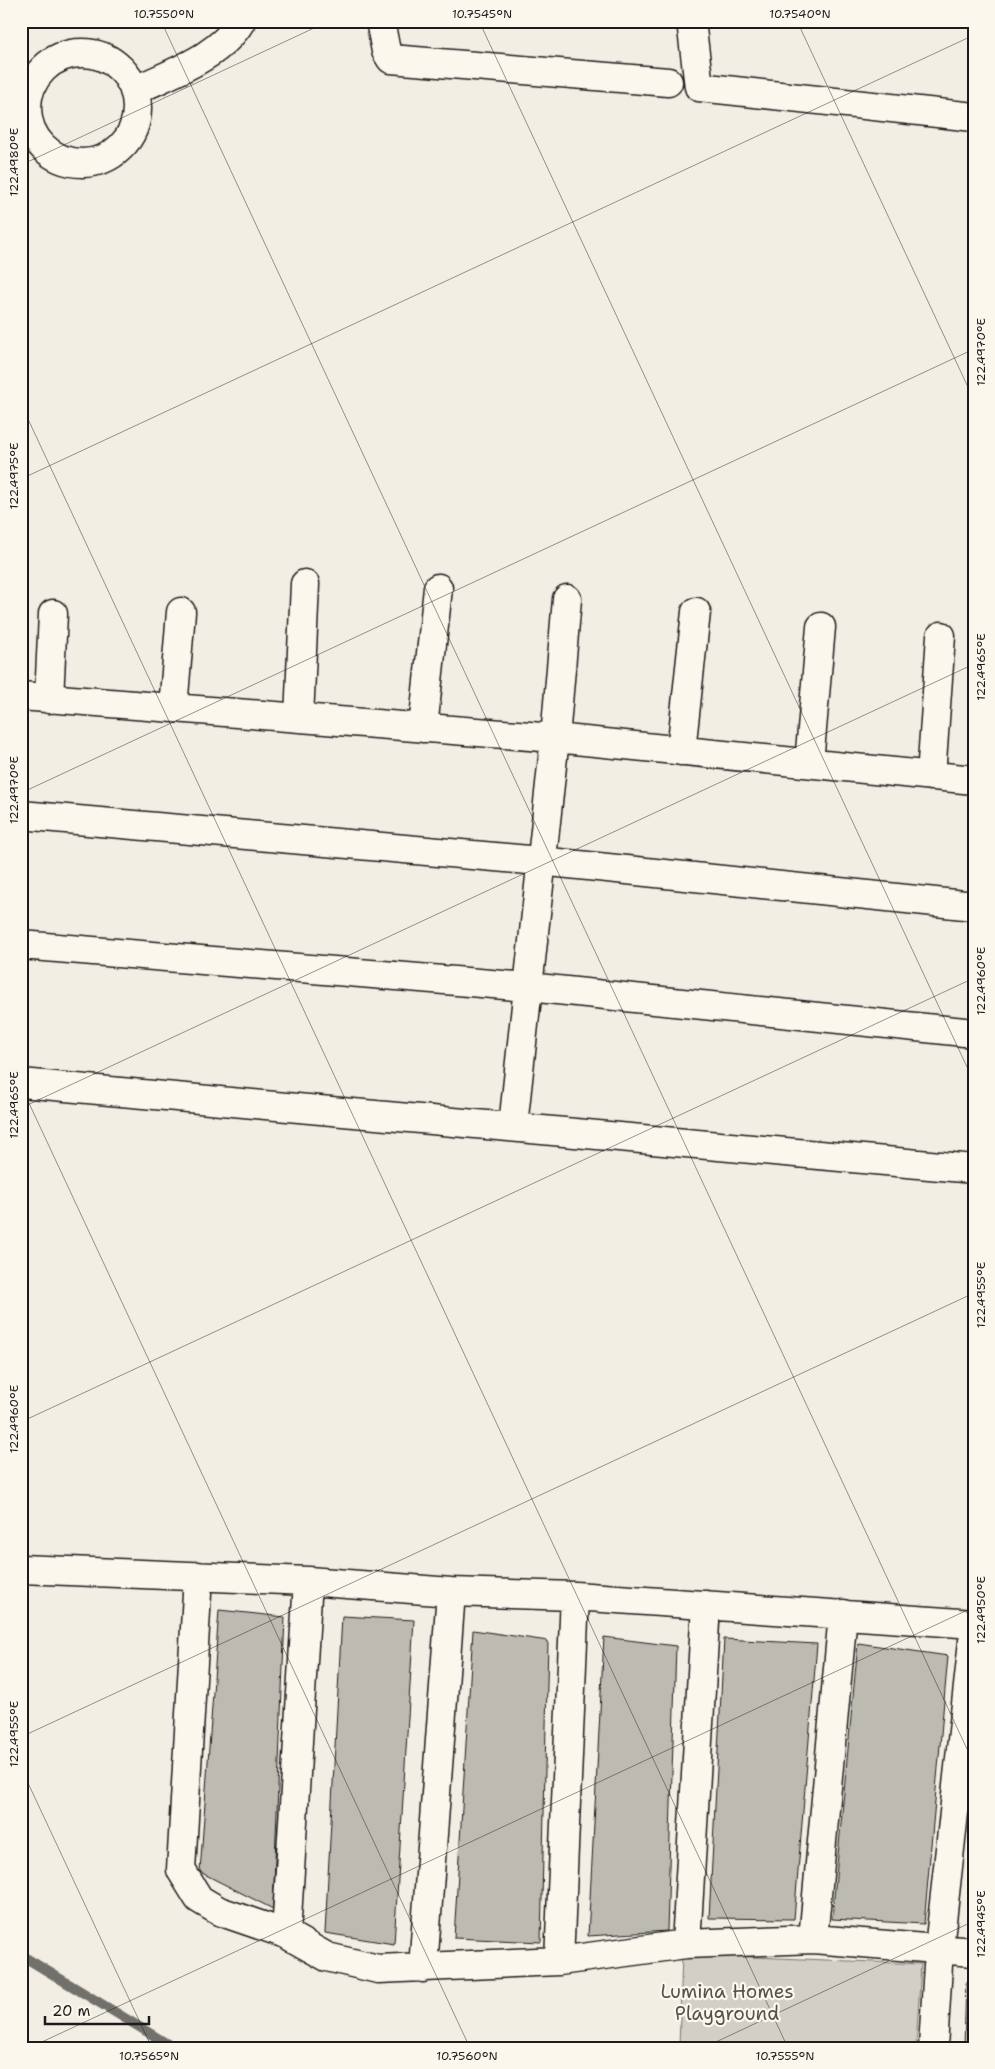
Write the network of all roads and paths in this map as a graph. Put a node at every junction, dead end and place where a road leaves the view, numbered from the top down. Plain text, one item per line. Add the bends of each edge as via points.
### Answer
1 (241, 21) edge
2 (380, 21) edge
3 (691, 21) edge
4 (668, 82) dead end
5 (26, 86) edge
6 (134, 90) junction
7 (974, 116) edge
8 (24, 119) edge
9 (306, 584) dead end
10 (438, 588) dead end
11 (567, 600) dead end
12 (180, 612) dead end
13 (696, 612) dead end
14 (53, 614) dead end
15 (820, 627) dead end
16 (941, 636) dead end
17 (21, 696) edge
18 (49, 698) junction
19 (173, 708) junction
20 (299, 718) junction
21 (423, 728) junction
22 (554, 738) junction
23 (681, 751) junction
24 (809, 763) junction
25 (930, 776) junction
26 (974, 780) edge
27 (21, 815) edge
28 (540, 861) junction
29 (974, 906) edge
30 (21, 945) edge
31 (528, 987) junction
32 (974, 1033) edge
33 (21, 1083) edge
34 (513, 1126) junction
35 (974, 1168) edge
36 (21, 1569) edge
37 (198, 1576) junction
38 (308, 1581) junction
39 (451, 1592) junction
40 (575, 1596) junction
41 (706, 1605) junction
42 (843, 1614) junction
43 (974, 1624) edge
44 (974, 1632) edge
45 (286, 1934) junction
46 (814, 1939) junction
47 (686, 1944) junction
48 (939, 1948) junction
49 (974, 1952) edge
50 (559, 1961) junction
51 (423, 1968) junction
52 (933, 2048) edge

1 - 6 street via 223,42 202,58
2 - 4 street via 386,51 391,59
3 - 7 street via 699,87
5 - 6 street via 56,59 74,53 93,54 111,61 125,74
5 - 8 street
6 - 8 street via 137,108 134,126 126,142 97,162 78,164 61,160 46,150
9 - 20 street
10 - 21 street
11 - 22 street
12 - 19 street
13 - 23 street
14 - 18 street
15 - 24 street
16 - 25 street
17 - 18 street
18 - 19 street
19 - 20 street
20 - 21 street
21 - 22 street
22 - 23 street
22 - 28 street
23 - 24 street
24 - 25 street
25 - 26 street
27 - 28 street
28 - 29 street
28 - 31 street
30 - 31 street
31 - 32 street
31 - 34 street
33 - 34 street
34 - 35 street
36 - 37 street
37 - 38 street
37 - 45 street via 181,1870 199,1899 219,1911
38 - 39 street
38 - 45 street
39 - 40 street
39 - 51 street
40 - 41 street
40 - 50 street
41 - 42 street
41 - 47 street
42 - 43 street
42 - 46 street
44 - 48 street
45 - 51 street via 327,1957 378,1969
46 - 47 street
46 - 48 street
47 - 50 street
48 - 49 street
48 - 52 street
50 - 51 street

